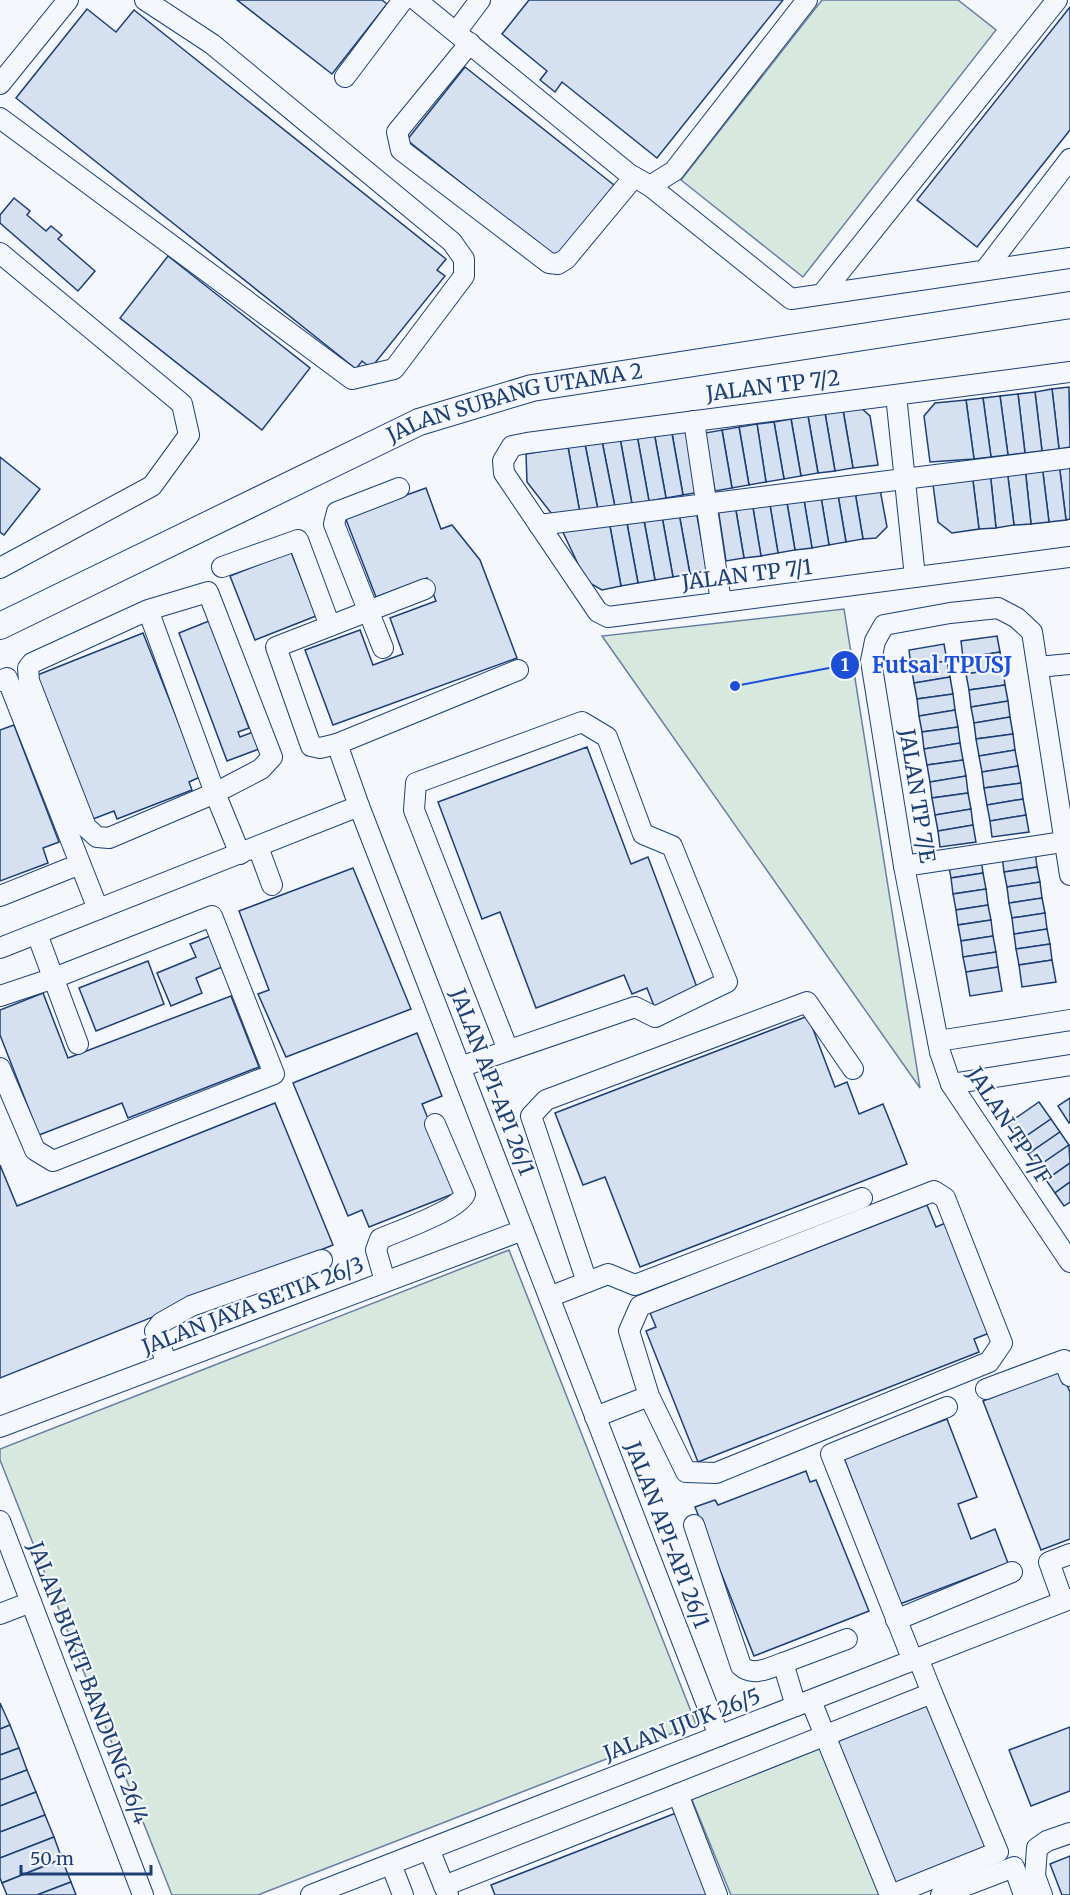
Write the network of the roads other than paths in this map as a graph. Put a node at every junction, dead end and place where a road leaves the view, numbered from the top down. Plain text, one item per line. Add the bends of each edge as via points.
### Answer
1 (68, 0) edge
2 (145, 0) edge
3 (404, 0) edge
4 (416, 0) edge
5 (480, 0) edge
6 (807, 0) edge
7 (1057, 0) edge
8 (463, 38) junction
9 (345, 77) dead end
10 (0, 84) edge
11 (0, 118) edge
12 (1070, 159) edge
13 (642, 181) junction
14 (0, 253) edge
15 (1070, 258) edge
16 (985, 270) junction
17 (822, 294) junction
18 (1070, 305) edge
19 (1070, 372) edge
20 (896, 395) junction
21 (694, 421) junction
22 (1070, 458) edge
23 (504, 473) joint
24 (904, 479) junction
25 (399, 488) dead end
26 (707, 504) junction
27 (539, 525) junction
28 (1070, 557) edge
29 (222, 567) dead end
30 (0, 568) edge
31 (915, 577) junction
32 (425, 588) dead end
33 (721, 602) junction
34 (148, 610) junction
35 (370, 610) junction
36 (0, 626) edge
37 (330, 626) junction
38 (383, 648) dead end
39 (1070, 664) edge
40 (1038, 667) junction
41 (518, 670) dead end
42 (0, 681) edge
43 (337, 744) junction
44 (214, 793) junction
45 (359, 806) junction
46 (1067, 841) edge
47 (249, 850) junction
48 (80, 864) junction
49 (904, 866) junction
50 (1070, 875) edge
51 (272, 885) dead end
52 (0, 896) edge
53 (98, 909) junction
54 (37, 934) junction
55 (0, 948) edge
56 (54, 978) junction
57 (0, 996) edge
58 (1070, 1020) edge
59 (938, 1041) junction
60 (78, 1044) dead end
61 (508, 1050) junction
62 (1070, 1065) edge
63 (460, 1067) junction
64 (0, 1068) edge
65 (853, 1070) dead end
66 (951, 1084) junction
67 (435, 1124) dead end
68 (862, 1198) dead end
69 (523, 1230) junction
70 (322, 1260) dead end
71 (1070, 1262) edge
72 (385, 1281) junction
73 (587, 1282) junction
74 (549, 1297) junction
75 (167, 1364) junction
76 (1070, 1377) edge
77 (986, 1389) dead end
78 (649, 1396) junction
79 (947, 1407) dead end
80 (596, 1417) junction
81 (0, 1427) edge
82 (0, 1521) edge
83 (694, 1525) dead end
84 (1070, 1554) edge
85 (1012, 1572) dead end
86 (1067, 1600) edge
87 (31, 1602) junction
88 (0, 1614) edge
89 (896, 1620) junction
90 (847, 1639) dead end
91 (915, 1660) junction
92 (783, 1663) junction
93 (933, 1693) junction
94 (803, 1704) junction
95 (719, 1736) junction
96 (825, 1736) junction
97 (678, 1794) junction
98 (1070, 1833) edge
99 (429, 1849) junction
100 (391, 1864) junction
101 (446, 1890) edge
102 (143, 1895) edge
103 (311, 1895) edge
104 (403, 1895) edge
105 (717, 1895) edge
106 (891, 1895) edge
107 (941, 1895) edge
108 (1024, 1895) edge
109 (1042, 1895) edge

1 - 10 street
2 - 11 street via 212,44 453,242 464,259 464,276 394,369 352,379
3 - 9 street
4 - 8 street
5 - 8 street
6 - 13 street via 674,171
7 - 17 street
8 - 13 street
8 - 13 street via 397,132 401,150 549,262 558,264
12 - 16 street
13 - 17 street via 791,298
14 - 30 street via 182,404 189,435 152,486
15 - 16 street
16 - 17 street
18 - 36 main road, JALAN SUBANG UTAMA 2 via 532,388 419,423
19 - 20 street, JALAN TP 7/2
20 - 21 street, JALAN TP 7/2
20 - 24 street
21 - 23 street, JALAN TP 7/2 via 512,446 503,461
21 - 26 street
22 - 24 street
23 - 27 street, JALAN TP 7/1
24 - 26 street
24 - 31 street
25 - 35 street via 337,512 334,524
26 - 27 street
26 - 33 street
27 - 33 street, JALAN TP 7/1 via 598,612 608,617
28 - 31 street, JALAN TP 7/1
29 - 37 street via 298,540
31 - 33 street, JALAN TP 7/1
32 - 35 street
34 - 44 street
34 - 44 street via 208,592 272,757 261,769
34 - 44 street via 32,663 28,668 29,681 86,827 97,837 109,838
35 - 37 street
35 - 38 street
37 - 43 street via 276,647 311,746
39 - 40 street
40 - 46 street
40 - 49 street, JALAN TP 7/E via 1032,632 998,608 885,625 875,641 871,661
41 - 43 street
42 - 48 street via 7,678
43 - 45 street, JALAN API-API 26/1
44 - 47 street
45 - 47 street
45 - 63 street, JALAN API-API 26/1
46 - 49 street
46 - 50 street
47 - 51 street
47 - 53 street
48 - 52 street
48 - 53 street
49 - 59 street, JALAN TP 7/E
53 - 54 street
54 - 55 street
54 - 56 street
56 - 57 street
56 - 60 street
56 - 64 street via 212,916 274,1074 53,1161 35,1150
58 - 59 street
59 - 66 street, JALAN TP 7/F
61 - 61 street via 414,810 416,783 582,722 607,737 643,834 672,846 727,982 655,1017 635,1007
61 - 63 street
62 - 66 street
63 - 69 street, JALAN API-API 26/1
65 - 73 street via 807,1002 546,1100 531,1116
66 - 71 street, JALAN TP 7/F
67 - 72 street via 465,1194 447,1210 380,1239 376,1250
68 - 73 street via 634,1285 608,1274
69 - 72 street, JALAN JAYA SETIA 26/3
69 - 74 street, JALAN API-API 26/1
70 - 75 street via 191,1306 161,1323 155,1331
72 - 75 street, JALAN JAYA SETIA 26/3
73 - 74 street
74 - 80 street, JALAN API-API 26/1
75 - 81 street, JALAN JAYA SETIA 26/3
76 - 77 street via 1064,1360
78 - 78 street via 686,1472 716,1473 990,1362 1002,1343 945,1198 934,1191 639,1306 629,1331
78 - 80 street
79 - 89 street via 831,1454
80 - 95 street, JALAN API-API 26/1
82 - 87 street, JALAN BUKIT BANDUNG 26/4
83 - 92 street via 741,1666 756,1672
84 - 86 street via 1049,1562
85 - 89 street
86 - 91 street, JALAN IJUK 26/5
87 - 88 street
87 - 102 street, JALAN BUKIT BANDUNG 26/4
89 - 91 street
90 - 92 street
91 - 93 street
91 - 94 street, JALAN IJUK 26/5
92 - 94 street
93 - 96 street
93 - 106 street via 998,1852
94 - 95 street, JALAN IJUK 26/5
94 - 96 street
95 - 99 street, JALAN IJUK 26/5
96 - 97 street
96 - 106 street
97 - 101 street
97 - 105 street
98 - 109 street via 1037,1848 1035,1875
99 - 100 street, JALAN IJUK 26/5
99 - 101 street
100 - 103 street, JALAN IJUK 26/5
100 - 104 street
107 - 108 street via 1014,1867

